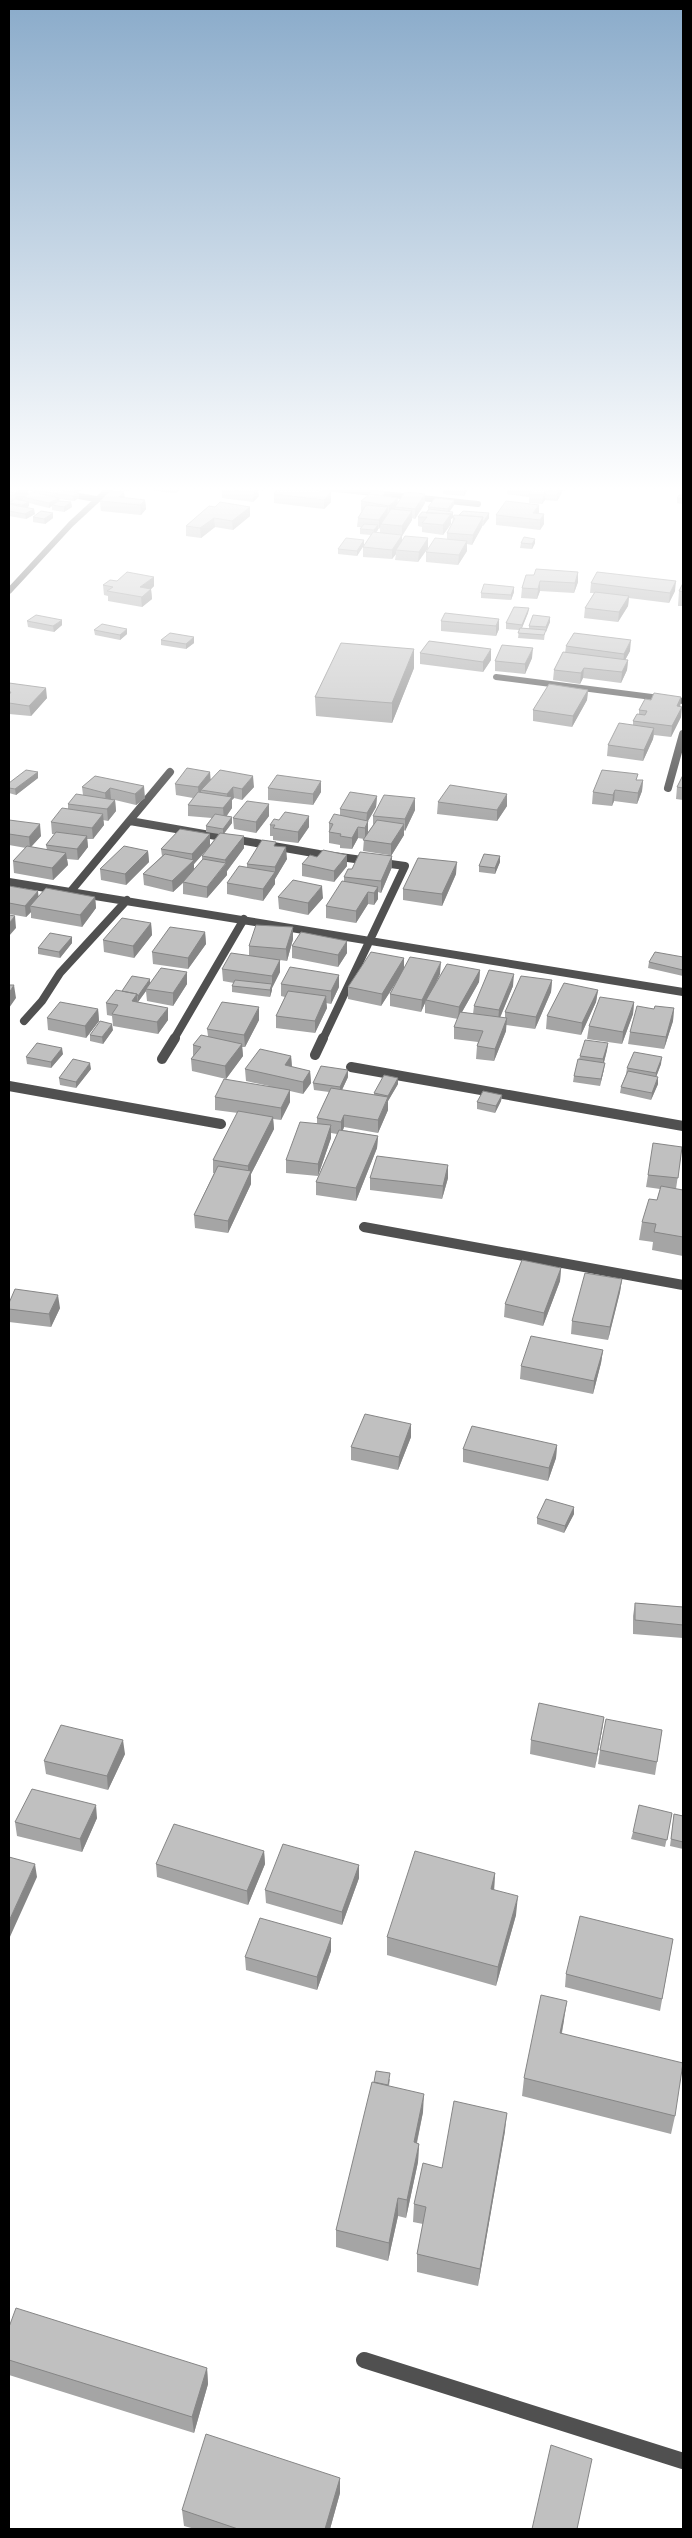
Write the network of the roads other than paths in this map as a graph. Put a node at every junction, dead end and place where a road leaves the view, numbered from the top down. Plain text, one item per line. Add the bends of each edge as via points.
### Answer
1 (496, 677) dead end
2 (683, 701) edge
3 (683, 734) edge
4 (170, 772) dead end
5 (668, 788) dead end
6 (130, 820) junction
7 (9, 882) edge
8 (72, 891) junction
9 (127, 900) junction
10 (244, 918) junction
11 (368, 941) junction
12 (683, 992) edge
13 (24, 1020) dead end
14 (315, 1055) dead end
15 (162, 1059) dead end
16 (351, 1067) dead end
17 (9, 1086) edge
18 (221, 1124) dead end
19 (683, 1126) edge
20 (364, 1227) dead end
21 (683, 1286) edge
22 (364, 2360) dead end
23 (683, 2461) edge

1 - 2 street
3 - 5 street
4 - 6 street
6 - 8 street
6 - 11 street via 405,866
7 - 8 street
8 - 9 street
9 - 10 street
9 - 13 street via 60,973 42,1001
10 - 11 street
10 - 15 street
11 - 12 street
11 - 14 street
16 - 19 street
17 - 18 street
20 - 21 street
22 - 23 street

